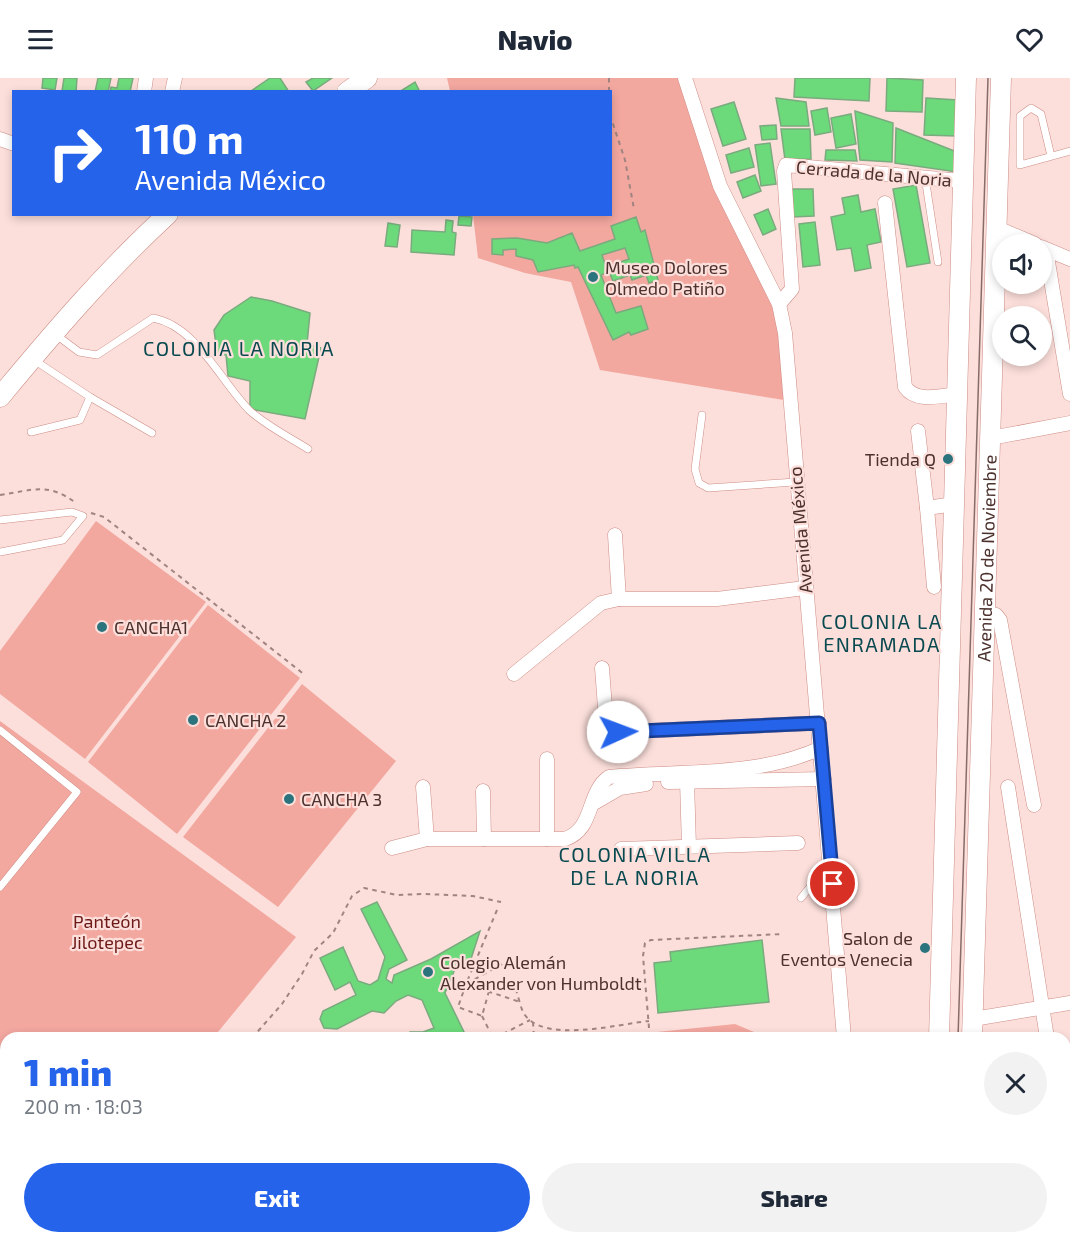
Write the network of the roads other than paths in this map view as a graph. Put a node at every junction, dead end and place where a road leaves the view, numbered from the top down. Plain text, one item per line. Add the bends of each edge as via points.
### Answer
1 (367, 78) edge
2 (685, 78) edge
3 (966, 78) edge
4 (1001, 78) edge
5 (350, 90) edge
6 (1070, 151) edge
7 (1051, 156) junction
8 (925, 177) junction
9 (962, 181) junction
10 (885, 203) dead end
11 (165, 216) edge
12 (995, 226) junction
13 (1012, 234) edge
14 (1052, 252) edge
15 (1070, 259) edge
16 (938, 262) dead end
17 (1050, 294) edge
18 (780, 304) junction
19 (53, 332) junction
20 (27, 364) junction
21 (0, 381) edge
22 (957, 394) junction
23 (1070, 394) edge
24 (0, 397) edge
25 (90, 397) junction
26 (702, 415) dead end
27 (1070, 423) edge
28 (918, 431) dead end
29 (31, 432) dead end
30 (152, 433) dead end
31 (991, 438) junction
32 (308, 449) dead end
33 (796, 482) junction
34 (954, 504) junction
35 (927, 508) junction
36 (0, 520) edge
37 (615, 535) dead end
38 (0, 552) edge
39 (934, 587) dead end
40 (805, 588) junction
41 (620, 599) junction
42 (986, 612) junction
43 (602, 668) dead end
44 (514, 674) dead end
45 (819, 723) junction
46 (0, 730) edge
47 (821, 748) junction
48 (547, 759) dead end
49 (764, 773) junction
50 (718, 775) junction
51 (660, 778) junction
52 (824, 779) junction
53 (687, 781) junction
54 (423, 787) dead end
55 (1008, 787) dead end
56 (483, 791) dead end
57 (1034, 805) dead end
58 (427, 839) junction
59 (484, 839) junction
60 (547, 839) junction
61 (798, 843) dead end
62 (689, 847) junction
63 (392, 848) dead end
64 (621, 849) dead end
65 (833, 884) junction
66 (0, 887) edge
67 (801, 898) dead end
68 (1070, 1003) edge
69 (1041, 1008) junction
70 (973, 1029) edge
71 (844, 1032) edge
72 (939, 1032) edge
73 (1046, 1032) edge

1 - 5 main road
2 - 18 street, Avenida México via 720,186
3 - 9 main road, Avenida 20 de Noviembre
4 - 12 main road, Avenida 20 de Noviembre
6 - 7 lane
7 - 7 lane via 1041,114 1031,108 1020,116 1020,165
8 - 9 street, Cerrada de la Noria
8 - 16 lane
8 - 18 street, Cerrada de la Noria via 786,165 792,289
9 - 22 main road, Avenida 20 de Noviembre
10 - 22 street via 905,387 919,397
11 - 19 main road
12 - 13 street
12 - 31 main road, Avenida 20 de Noviembre
14 - 15 street
17 - 23 street
18 - 33 street, Avenida México
19 - 20 main road
19 - 32 lane via 79,352 97,355 153,318 170,321 251,411
20 - 21 street
20 - 24 main road
20 - 25 lane
22 - 34 main road, Avenida 20 de Noviembre
25 - 29 lane via 80,420
25 - 30 lane
26 - 33 lane via 695,469 699,483 708,488
27 - 31 street
28 - 35 street
31 - 42 main road, Avenida 20 de Noviembre
33 - 40 street, Avenida México
34 - 35 street
34 - 72 main road, Avenida 20 de Noviembre
35 - 39 street
36 - 38 lane via 72,512 83,516 63,540
37 - 41 street
40 - 41 street via 717,599
40 - 45 street, Avenida México
41 - 44 street via 601,603
42 - 57 street via 1000,620
42 - 70 main road, Avenida 20 de Noviembre
43 - 45 street via 606,721 610,729 618,732
45 - 47 street, Avenida México
46 - 66 lane via 77,792
47 - 49 street
47 - 52 street, Avenida México
48 - 60 street
49 - 50 street
49 - 52 street
50 - 51 street
50 - 53 street
51 - 53 street
51 - 60 street via 609,777 599,784 594,803 576,835
52 - 65 street, Avenida México
53 - 62 street
54 - 58 street
55 - 69 street
56 - 59 street
58 - 59 street
58 - 63 street
59 - 60 street
61 - 62 street
62 - 64 street
65 - 67 lane via 810,887
65 - 71 street, Avenida México
68 - 69 street
69 - 70 street
69 - 73 street

